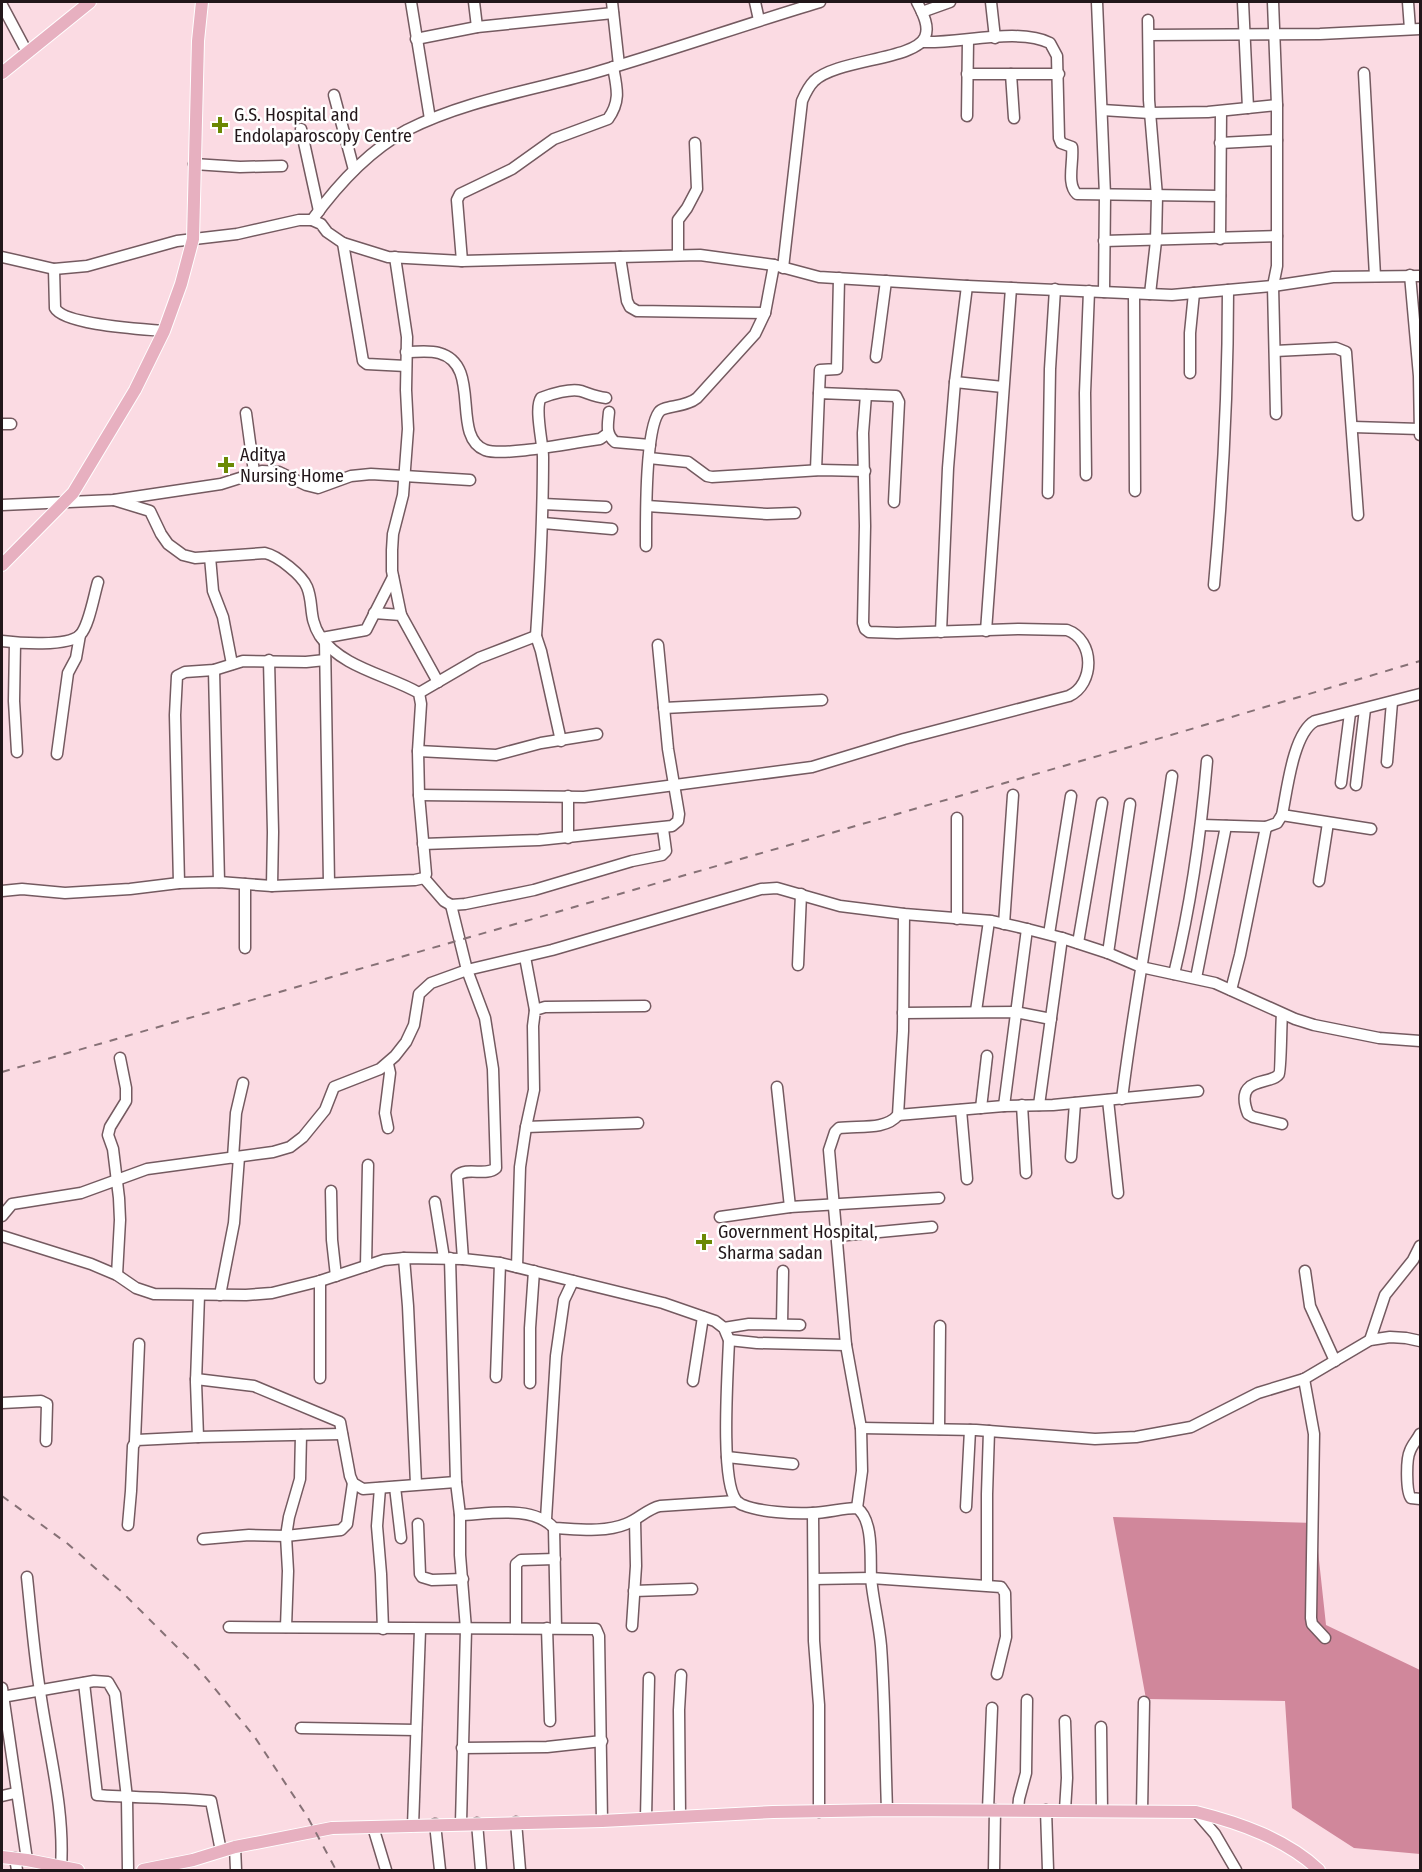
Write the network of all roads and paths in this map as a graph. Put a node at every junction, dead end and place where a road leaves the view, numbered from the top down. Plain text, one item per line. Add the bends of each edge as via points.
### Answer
1 (90, 2) edge
2 (202, 2) edge
3 (411, 2) edge
4 (474, 2) edge
5 (755, 2) edge
6 (820, 2) edge
7 (950, 2) edge
8 (991, 2) edge
9 (1097, 2) edge
10 (1243, 2) edge
11 (1273, 2) edge
12 (1408, 2) edge
13 (2, 5) edge
14 (613, 7) edge
15 (920, 7) edge
16 (759, 20) junction
17 (1148, 20) dead end
18 (477, 27) junction
19 (1415, 29) edge
20 (1245, 33) junction
21 (1274, 33) junction
22 (1149, 35) junction
23 (995, 38) junction
24 (416, 39) junction
25 (968, 40) junction
26 (922, 42) junction
27 (27, 52) junction
28 (616, 66) junction
29 (2, 73) edge
30 (968, 74) junction
31 (1011, 74) junction
32 (1059, 74) junction
33 (1364, 74) dead end
34 (334, 94) dead end
35 (1277, 105) junction
36 (1248, 108) junction
37 (1102, 110) junction
38 (1221, 112) junction
39 (1150, 113) junction
40 (967, 116) dead end
41 (1014, 118) dead end
42 (430, 119) junction
43 (301, 129) dead end
44 (1277, 140) junction
45 (695, 142) dead end
46 (1220, 143) junction
47 (194, 164) junction
48 (282, 166) dead end
49 (354, 170) junction
50 (1105, 195) junction
51 (1157, 196) junction
52 (1220, 196) junction
53 (315, 215) junction
54 (1277, 236) junction
55 (193, 239) junction
56 (1220, 239) junction
57 (1104, 241) junction
58 (1156, 241) junction
59 (343, 243) junction
60 (678, 255) junction
61 (2, 257) edge
62 (392, 257) junction
63 (620, 257) junction
64 (462, 261) junction
65 (778, 266) junction
66 (54, 269) junction
67 (1375, 276) junction
68 (1415, 276) edge
69 (839, 278) junction
70 (886, 281) junction
71 (967, 286) junction
72 (1274, 286) junction
73 (1011, 288) junction
74 (1055, 289) junction
75 (1228, 290) junction
76 (1089, 291) junction
77 (1104, 292) junction
78 (1194, 293) junction
79 (1134, 294) junction
80 (1150, 294) junction
81 (765, 313) junction
82 (164, 332) junction
83 (1275, 351) junction
84 (406, 352) junction
85 (876, 357) dead end
86 (406, 366) junction
87 (1190, 373) dead end
88 (955, 382) junction
89 (1003, 387) junction
90 (819, 393) junction
91 (866, 395) junction
92 (606, 398) dead end
93 (609, 412) dead end
94 (246, 413) dead end
95 (1276, 414) dead end
96 (1353, 427) junction
97 (1420, 429) edge
98 (607, 434) junction
99 (1420, 435) edge
100 (650, 444) junction
101 (543, 448) junction
102 (649, 458) junction
103 (816, 470) junction
104 (865, 471) junction
105 (254, 472) junction
106 (1086, 475) dead end
107 (404, 477) junction
108 (470, 480) dead end
109 (1135, 490) dead end
110 (1048, 493) dead end
111 (114, 500) junction
112 (894, 502) dead end
113 (63, 503) junction
114 (543, 504) junction
115 (2, 505) edge
116 (646, 506) junction
117 (606, 507) dead end
118 (795, 513) dead end
119 (1358, 515) dead end
120 (543, 523) junction
121 (612, 529) dead end
122 (646, 546) dead end
123 (210, 557) junction
124 (2, 565) edge
125 (393, 577) junction
126 (98, 582) dead end
127 (1214, 585) dead end
128 (374, 613) junction
129 (401, 615) junction
130 (986, 631) junction
131 (941, 632) junction
132 (80, 635) junction
133 (536, 636) junction
134 (323, 640) junction
135 (2, 641) edge
136 (15, 643) junction
137 (658, 645) dead end
138 (269, 660) junction
139 (325, 660) junction
140 (232, 664) junction
141 (214, 670) junction
142 (438, 682) junction
143 (419, 693) junction
144 (1420, 694) edge
145 (822, 700) dead end
146 (1392, 702) junction
147 (664, 708) junction
148 (1365, 709) junction
149 (1350, 712) junction
150 (597, 734) dead end
151 (561, 741) junction
152 (418, 751) junction
153 (17, 752) dead end
154 (57, 754) dead end
155 (1207, 761) dead end
156 (1387, 762) dead end
157 (1172, 776) dead end
158 (1341, 783) dead end
159 (673, 785) junction
160 (1356, 785) dead end
161 (419, 795) junction
162 (1013, 795) dead end
163 (568, 796) junction
164 (1071, 796) dead end
165 (1102, 803) dead end
166 (1130, 804) dead end
167 (1282, 815) junction
168 (957, 818) dead end
169 (1328, 823) junction
170 (1202, 825) junction
171 (1226, 826) junction
172 (1266, 827) junction
173 (663, 829) junction
174 (1371, 829) dead end
175 (568, 838) junction
176 (423, 844) junction
177 (424, 878) junction
178 (1319, 881) dead end
179 (219, 882) junction
180 (179, 883) junction
181 (329, 883) junction
182 (245, 884) junction
183 (272, 886) junction
184 (2, 891) edge
185 (801, 894) junction
186 (451, 904) junction
187 (904, 914) junction
188 (957, 919) junction
189 (989, 921) junction
190 (1004, 924) junction
191 (1027, 929) junction
192 (1049, 934) junction
193 (1062, 938) junction
194 (1078, 943) junction
195 (245, 948) dead end
196 (1108, 953) junction
197 (525, 957) junction
198 (798, 965) dead end
199 (1142, 967) junction
200 (467, 970) junction
201 (1174, 974) junction
202 (1196, 978) junction
203 (1231, 990) junction
204 (645, 1006) dead end
205 (535, 1010) junction
206 (976, 1011) junction
207 (1015, 1012) junction
208 (903, 1013) junction
209 (1282, 1014) junction
210 (1051, 1019) junction
211 (1420, 1041) edge
212 (987, 1056) dead end
213 (120, 1058) dead end
214 (388, 1064) junction
215 (243, 1083) dead end
216 (777, 1087) dead end
217 (1198, 1091) dead end
218 (1122, 1099) junction
219 (1108, 1100) junction
220 (1075, 1103) junction
221 (1022, 1105) junction
222 (1039, 1105) junction
223 (1004, 1106) junction
224 (981, 1108) junction
225 (961, 1110) junction
226 (898, 1115) junction
227 (638, 1123) dead end
228 (1282, 1124) dead end
229 (525, 1127) junction
230 (388, 1128) dead end
231 (236, 1157) junction
232 (1071, 1157) dead end
233 (368, 1166) dead end
234 (1026, 1173) dead end
235 (117, 1179) junction
236 (967, 1179) dead end
237 (331, 1191) dead end
238 (1118, 1193) dead end
239 (939, 1197) dead end
240 (435, 1202) dead end
241 (833, 1204) junction
242 (790, 1207) junction
243 (2, 1216) edge
244 (720, 1217) dead end
245 (932, 1227) dead end
246 (2, 1236) edge
247 (837, 1236) junction
248 (1420, 1246) edge
249 (404, 1258) junction
250 (447, 1258) junction
251 (463, 1259) junction
252 (500, 1263) junction
253 (366, 1266) junction
254 (517, 1267) junction
255 (534, 1271) junction
256 (783, 1271) dead end
257 (1305, 1271) dead end
258 (117, 1275) junction
259 (336, 1276) junction
260 (320, 1281) junction
261 (573, 1281) junction
262 (199, 1295) junction
263 (220, 1295) junction
264 (704, 1317) junction
265 (782, 1324) junction
266 (800, 1325) dead end
267 (940, 1326) dead end
268 (724, 1328) junction
269 (729, 1340) junction
270 (1370, 1341) junction
271 (1420, 1341) edge
272 (139, 1344) dead end
273 (846, 1345) junction
274 (1335, 1361) junction
275 (496, 1377) dead end
276 (320, 1378) dead end
277 (196, 1379) junction
278 (1304, 1379) junction
279 (693, 1381) dead end
280 (530, 1383) dead end
281 (2, 1403) edge
282 (861, 1428) junction
283 (939, 1429) junction
284 (970, 1430) junction
285 (989, 1431) junction
286 (342, 1434) junction
287 (1420, 1434) edge
288 (302, 1435) junction
289 (198, 1437) junction
290 (46, 1440) dead end
291 (135, 1441) junction
292 (727, 1457) junction
293 (793, 1464) dead end
294 (456, 1482) junction
295 (353, 1483) junction
296 (416, 1484) junction
297 (395, 1487) junction
298 (380, 1488) junction
299 (1420, 1498) edge
300 (736, 1501) junction
301 (857, 1508) junction
302 (966, 1508) dead end
303 (813, 1513) junction
304 (460, 1515) junction
305 (635, 1520) junction
306 (417, 1524) dead end
307 (550, 1524) junction
308 (128, 1525) dead end
309 (286, 1536) junction
310 (401, 1538) dead end
311 (203, 1539) dead end
312 (555, 1559) junction
313 (27, 1578) dead end
314 (872, 1578) junction
315 (462, 1579) junction
316 (814, 1580) junction
317 (987, 1585) junction
318 (692, 1589) dead end
319 (634, 1592) junction
320 (632, 1626) dead end
321 (229, 1627) dead end
322 (286, 1627) junction
323 (516, 1628) junction
324 (551, 1628) junction
325 (383, 1629) junction
326 (466, 1629) junction
327 (420, 1630) junction
328 (1325, 1638) dead end
329 (997, 1674) dead end
330 (681, 1675) dead end
331 (649, 1678) dead end
332 (84, 1683) junction
333 (40, 1691) junction
334 (2, 1694) edge
335 (1027, 1700) dead end
336 (1144, 1702) dead end
337 (992, 1708) dead end
338 (550, 1721) dead end
339 (1065, 1721) dead end
340 (1101, 1727) dead end
341 (301, 1728) dead end
342 (416, 1730) junction
343 (602, 1741) junction
344 (462, 1748) junction
345 (15, 1793) junction
346 (2, 1796) edge
347 (127, 1798) junction
348 (887, 1810) junction
349 (992, 1810) junction
350 (1018, 1810) junction
351 (1046, 1810) junction
352 (1065, 1810) junction
353 (1102, 1811) junction
354 (1142, 1811) junction
355 (819, 1812) junction
356 (1196, 1812) junction
357 (680, 1815) junction
358 (646, 1818) junction
359 (602, 1821) junction
360 (516, 1822) junction
361 (460, 1823) junction
362 (477, 1823) junction
363 (435, 1824) junction
364 (413, 1826) junction
365 (373, 1827) junction
366 (235, 1847) junction
367 (221, 1851) junction
368 (2, 1857) edge
369 (19, 1863) edge
370 (194, 1865) edge
371 (61, 1868) junction
372 (78, 1870) edge
373 (128, 1870) edge
374 (143, 1870) edge
375 (236, 1870) edge
376 (386, 1870) edge
377 (440, 1870) edge
378 (481, 1870) edge
379 (520, 1870) edge
380 (994, 1870) edge
381 (1048, 1870) edge
382 (1236, 1870) edge
383 (1319, 1870) edge

1 - 27 main road
2 - 47 main road
3 - 24 street
4 - 18 street
5 - 16 street
6 - 16 street
7 - 15 street
8 - 23 street
9 - 37 street
10 - 20 street
11 - 21 street
12 - 19 street
13 - 27 street
14 - 18 street
14 - 28 street
15 - 26 street via 927,27
16 - 28 street
17 - 22 street
18 - 24 street
19 - 21 street
20 - 21 street
20 - 22 street
20 - 36 street
21 - 35 street
22 - 39 street
23 - 25 street
23 - 32 street via 1032,37 1050,43 1058,56
24 - 42 street
25 - 26 street
25 - 30 street
26 - 65 street via 909,50 822,75 806,92 799,111
27 - 29 main road
28 - 42 street
28 - 64 street via 618,98 608,119 554,139 512,170 460,194 457,200
30 - 31 street
30 - 40 street
31 - 32 street
31 - 41 street
32 - 50 street via 1059,138 1073,150 1072,189 1077,194
33 - 67 street
34 - 49 street
35 - 36 street
35 - 44 street
36 - 38 street
37 - 39 street
37 - 50 street
38 - 39 street
38 - 46 street
39 - 51 street
42 - 49 street via 389,141
43 - 53 street
44 - 46 street
44 - 54 street
45 - 60 street via 696,189 678,220
46 - 52 street
47 - 48 street
47 - 55 main road
49 - 53 street
50 - 51 street
50 - 57 street
51 - 52 street
51 - 58 street
52 - 56 street
53 - 55 street via 237,234
53 - 59 street via 327,232
54 - 56 street
54 - 72 street
55 - 66 street via 110,261
55 - 82 main road
56 - 58 street
57 - 58 street
57 - 77 street
58 - 80 street
59 - 62 street
59 - 86 street via 363,361
60 - 63 street
60 - 65 street
61 - 66 street
62 - 64 street
62 - 84 street via 407,337
63 - 64 street
63 - 81 street via 627,301 637,311
65 - 69 street
65 - 81 street
66 - 82 street via 58,313 102,325
67 - 68 street
67 - 72 street via 1333,276
68 - 97 street
69 - 70 street
69 - 90 street via 837,369 820,370
70 - 71 street
70 - 85 street
71 - 73 street
71 - 88 street
72 - 75 street
72 - 83 street
73 - 74 street
73 - 89 street
74 - 76 street
74 - 110 street
75 - 78 street
75 - 127 street via 1221,506
76 - 77 street
76 - 106 street
77 - 79 street
78 - 80 street
78 - 87 street
79 - 80 street
79 - 109 street
81 - 100 street via 755,334 697,398 687,405 661,410
82 - 113 main road via 135,390 73,493
83 - 95 street
83 - 96 street via 1336,348 1346,352
84 - 86 street
84 - 101 street via 441,353 454,364 465,387 469,433 476,445 495,452
86 - 107 street via 408,429
88 - 89 street
88 - 131 street
89 - 130 street
90 - 91 street
90 - 103 street
91 - 104 street
91 - 112 street via 891,395 898,399
92 - 101 street via 579,390 541,398 538,406
93 - 98 street
94 - 105 street
96 - 97 street
96 - 119 street
97 - 99 street
98 - 100 street via 615,442
98 - 101 street via 600,439
100 - 102 street
101 - 114 street
102 - 103 street via 688,462 712,477
102 - 116 street
103 - 104 street
104 - 131 street via 863,627 869,632
105 - 107 street via 279,472 318,488 357,475
105 - 111 street via 220,484
107 - 108 street
107 - 125 street via 393,534
111 - 113 street
111 - 123 street via 150,511 168,544 183,555
113 - 115 street
113 - 124 main road
114 - 117 street
114 - 120 street
116 - 118 street
116 - 122 street
120 - 121 street
120 - 133 street
123 - 134 street via 265,553 281,560 307,588 314,625
123 - 140 street via 213,591 224,617
125 - 128 street
125 - 129 street
126 - 132 street
128 - 129 street
128 - 134 street via 366,630
129 - 142 street
130 - 131 street
130 - 159 street via 1074,632 1088,659 1082,687 1069,696 812,767
132 - 136 street via 69,641
132 - 154 street via 76,658 68,673
133 - 142 street via 479,658
133 - 151 street
134 - 139 street
134 - 143 street via 340,655
135 - 136 street
136 - 153 street
137 - 147 street
138 - 139 street
138 - 140 street
138 - 183 street
139 - 181 street
140 - 141 street
141 - 179 street
141 - 180 street via 185,672 176,678
142 - 143 street
143 - 152 street
144 - 146 street
145 - 147 street
146 - 148 street
146 - 156 street
147 - 159 street
148 - 149 street
148 - 160 street
149 - 158 street
149 - 167 street via 1315,721 1302,732
150 - 151 street
151 - 152 street via 496,755
152 - 161 street
155 - 170 street
157 - 199 street
159 - 163 street
159 - 173 street via 678,821
161 - 163 street
161 - 176 street
162 - 190 street
163 - 175 street
164 - 192 street
165 - 194 street
166 - 196 street
167 - 169 street
167 - 172 street via 1277,824
168 - 188 street
169 - 174 street
169 - 178 street
170 - 171 street
170 - 201 street
171 - 172 street
171 - 202 street
172 - 203 street
173 - 175 street
173 - 186 street via 666,851 662,855 534,890
175 - 176 street
176 - 177 street
177 - 181 street
177 - 186 street
179 - 180 street
179 - 182 street
180 - 184 street via 65,893
181 - 183 street
182 - 183 street
182 - 195 street
185 - 187 street via 840,906
185 - 197 street via 761,889
185 - 198 street
186 - 200 street
187 - 188 street
187 - 208 street
188 - 189 street
189 - 190 street
189 - 206 street
190 - 191 street
191 - 192 street
191 - 207 street
192 - 193 street
193 - 194 street
193 - 210 street
194 - 196 street
196 - 199 street
197 - 200 street
197 - 205 street
199 - 201 street
199 - 218 street
200 - 214 street via 431,983 419,994 414,1025
200 - 251 street via 485,1018 493,1069 496,1168 457,1176
201 - 202 street
202 - 203 street
203 - 209 street
204 - 205 street
205 - 229 street via 534,1090
206 - 207 street
206 - 208 street
207 - 210 street
207 - 223 street
208 - 226 street
209 - 211 street via 1344,1032
209 - 228 street via 1281,1071 1276,1077 1250,1087 1246,1103 1248,1114
210 - 222 street
212 - 224 street
213 - 235 street via 126,1101 108,1135
214 - 230 street
214 - 231 street via 334,1087 322,1115 290,1147
215 - 231 street via 236,1113
216 - 242 street
217 - 218 street
218 - 219 street
219 - 220 street
219 - 238 street
220 - 222 street
220 - 232 street
221 - 222 street
221 - 223 street
221 - 234 street
223 - 224 street
224 - 225 street
225 - 226 street
225 - 236 street
226 - 241 street via 880,1125 839,1128 835,1132 829,1150
227 - 229 street
229 - 254 street
231 - 235 street via 147,1169
231 - 263 street via 234,1223
233 - 253 street
235 - 243 street via 81,1193 12,1204
235 - 258 street
237 - 259 street
239 - 241 street
240 - 250 street
241 - 242 street
241 - 247 street
242 - 244 street
245 - 247 street
246 - 258 street
247 - 273 street
248 - 270 street via 1385,1295
249 - 250 street
249 - 253 street
249 - 296 street
250 - 251 street
250 - 294 street
251 - 252 street
252 - 254 street
252 - 275 street
253 - 259 street
254 - 255 street
255 - 261 street
255 - 280 street
256 - 265 street
257 - 274 street via 1310,1306
258 - 262 street via 146,1292
259 - 260 street
260 - 263 street via 272,1293
260 - 276 street
261 - 264 street
261 - 307 street via 564,1300 556,1356
262 - 263 street
262 - 277 street
264 - 268 street
264 - 279 street
265 - 266 street
265 - 268 street
267 - 283 street
268 - 269 street
269 - 273 street
269 - 292 street
270 - 271 street via 1390,1337
270 - 274 street
272 - 291 street
273 - 282 street
274 - 278 street
277 - 286 street via 264,1390 340,1422
277 - 289 street
278 - 285 street via 1258,1393 1191,1427 1136,1437 1095,1439
278 - 328 street via 1314,1434 1311,1618
281 - 290 street via 47,1404
282 - 283 street
282 - 301 street via 862,1471
283 - 284 street
284 - 285 street
284 - 302 street
285 - 317 street
286 - 288 street
286 - 295 street
287 - 299 street via 1409,1452 1408,1484 1409,1497
288 - 289 street
288 - 309 street via 300,1479
289 - 291 street
291 - 308 street
292 - 293 street
292 - 300 street
294 - 296 street
294 - 304 street
295 - 298 street via 363,1489
295 - 309 street via 345,1527
296 - 297 street
297 - 298 street
297 - 310 street
298 - 325 street via 376,1526
300 - 303 street via 753,1508
300 - 305 street via 660,1506
301 - 303 street
301 - 314 street via 866,1520
303 - 316 street
304 - 307 street via 510,1513
304 - 315 street
305 - 307 street via 582,1530
305 - 319 street
306 - 315 street via 422,1577
307 - 312 street
309 - 311 street
309 - 322 street
312 - 323 street via 521,1560 516,1564
312 - 324 street
313 - 333 street
314 - 316 street
314 - 317 street
314 - 348 street via 884,1686
315 - 326 street
316 - 355 street
317 - 329 street via 1001,1587 1005,1593 1006,1637
318 - 319 street
319 - 320 street
321 - 322 street
322 - 325 street
323 - 324 street
323 - 326 street
324 - 338 street
324 - 343 street via 596,1629
325 - 327 street
326 - 327 street
326 - 344 street
327 - 342 street
330 - 357 street
331 - 358 street
332 - 333 street
332 - 347 street via 97,1794
332 - 347 street via 108,1682 115,1694
333 - 334 street
333 - 371 street via 61,1829
334 - 345 street
335 - 350 street via 1026,1773
336 - 354 street
337 - 349 street
339 - 352 street
340 - 353 street
341 - 342 street
342 - 364 street
343 - 344 street via 547,1747
343 - 359 street
344 - 361 street
345 - 346 street
345 - 369 street
347 - 367 street via 211,1801
347 - 373 street
348 - 349 main road
348 - 355 main road
349 - 350 main road
349 - 380 street
350 - 351 main road
351 - 352 main road
351 - 381 street
352 - 353 main road
353 - 354 main road
354 - 356 main road
355 - 357 main road
356 - 382 street via 1215,1834
356 - 383 main road via 1230,1821 1278,1842
357 - 358 main road
358 - 359 main road
359 - 360 main road
360 - 362 main road
360 - 379 street
361 - 362 main road
361 - 363 main road
362 - 378 street
363 - 364 main road
363 - 377 street
364 - 365 main road
365 - 366 main road via 313,1830
365 - 376 street
366 - 367 main road
366 - 375 street
367 - 370 main road
368 - 369 main road
369 - 371 main road
370 - 374 main road
371 - 372 main road

